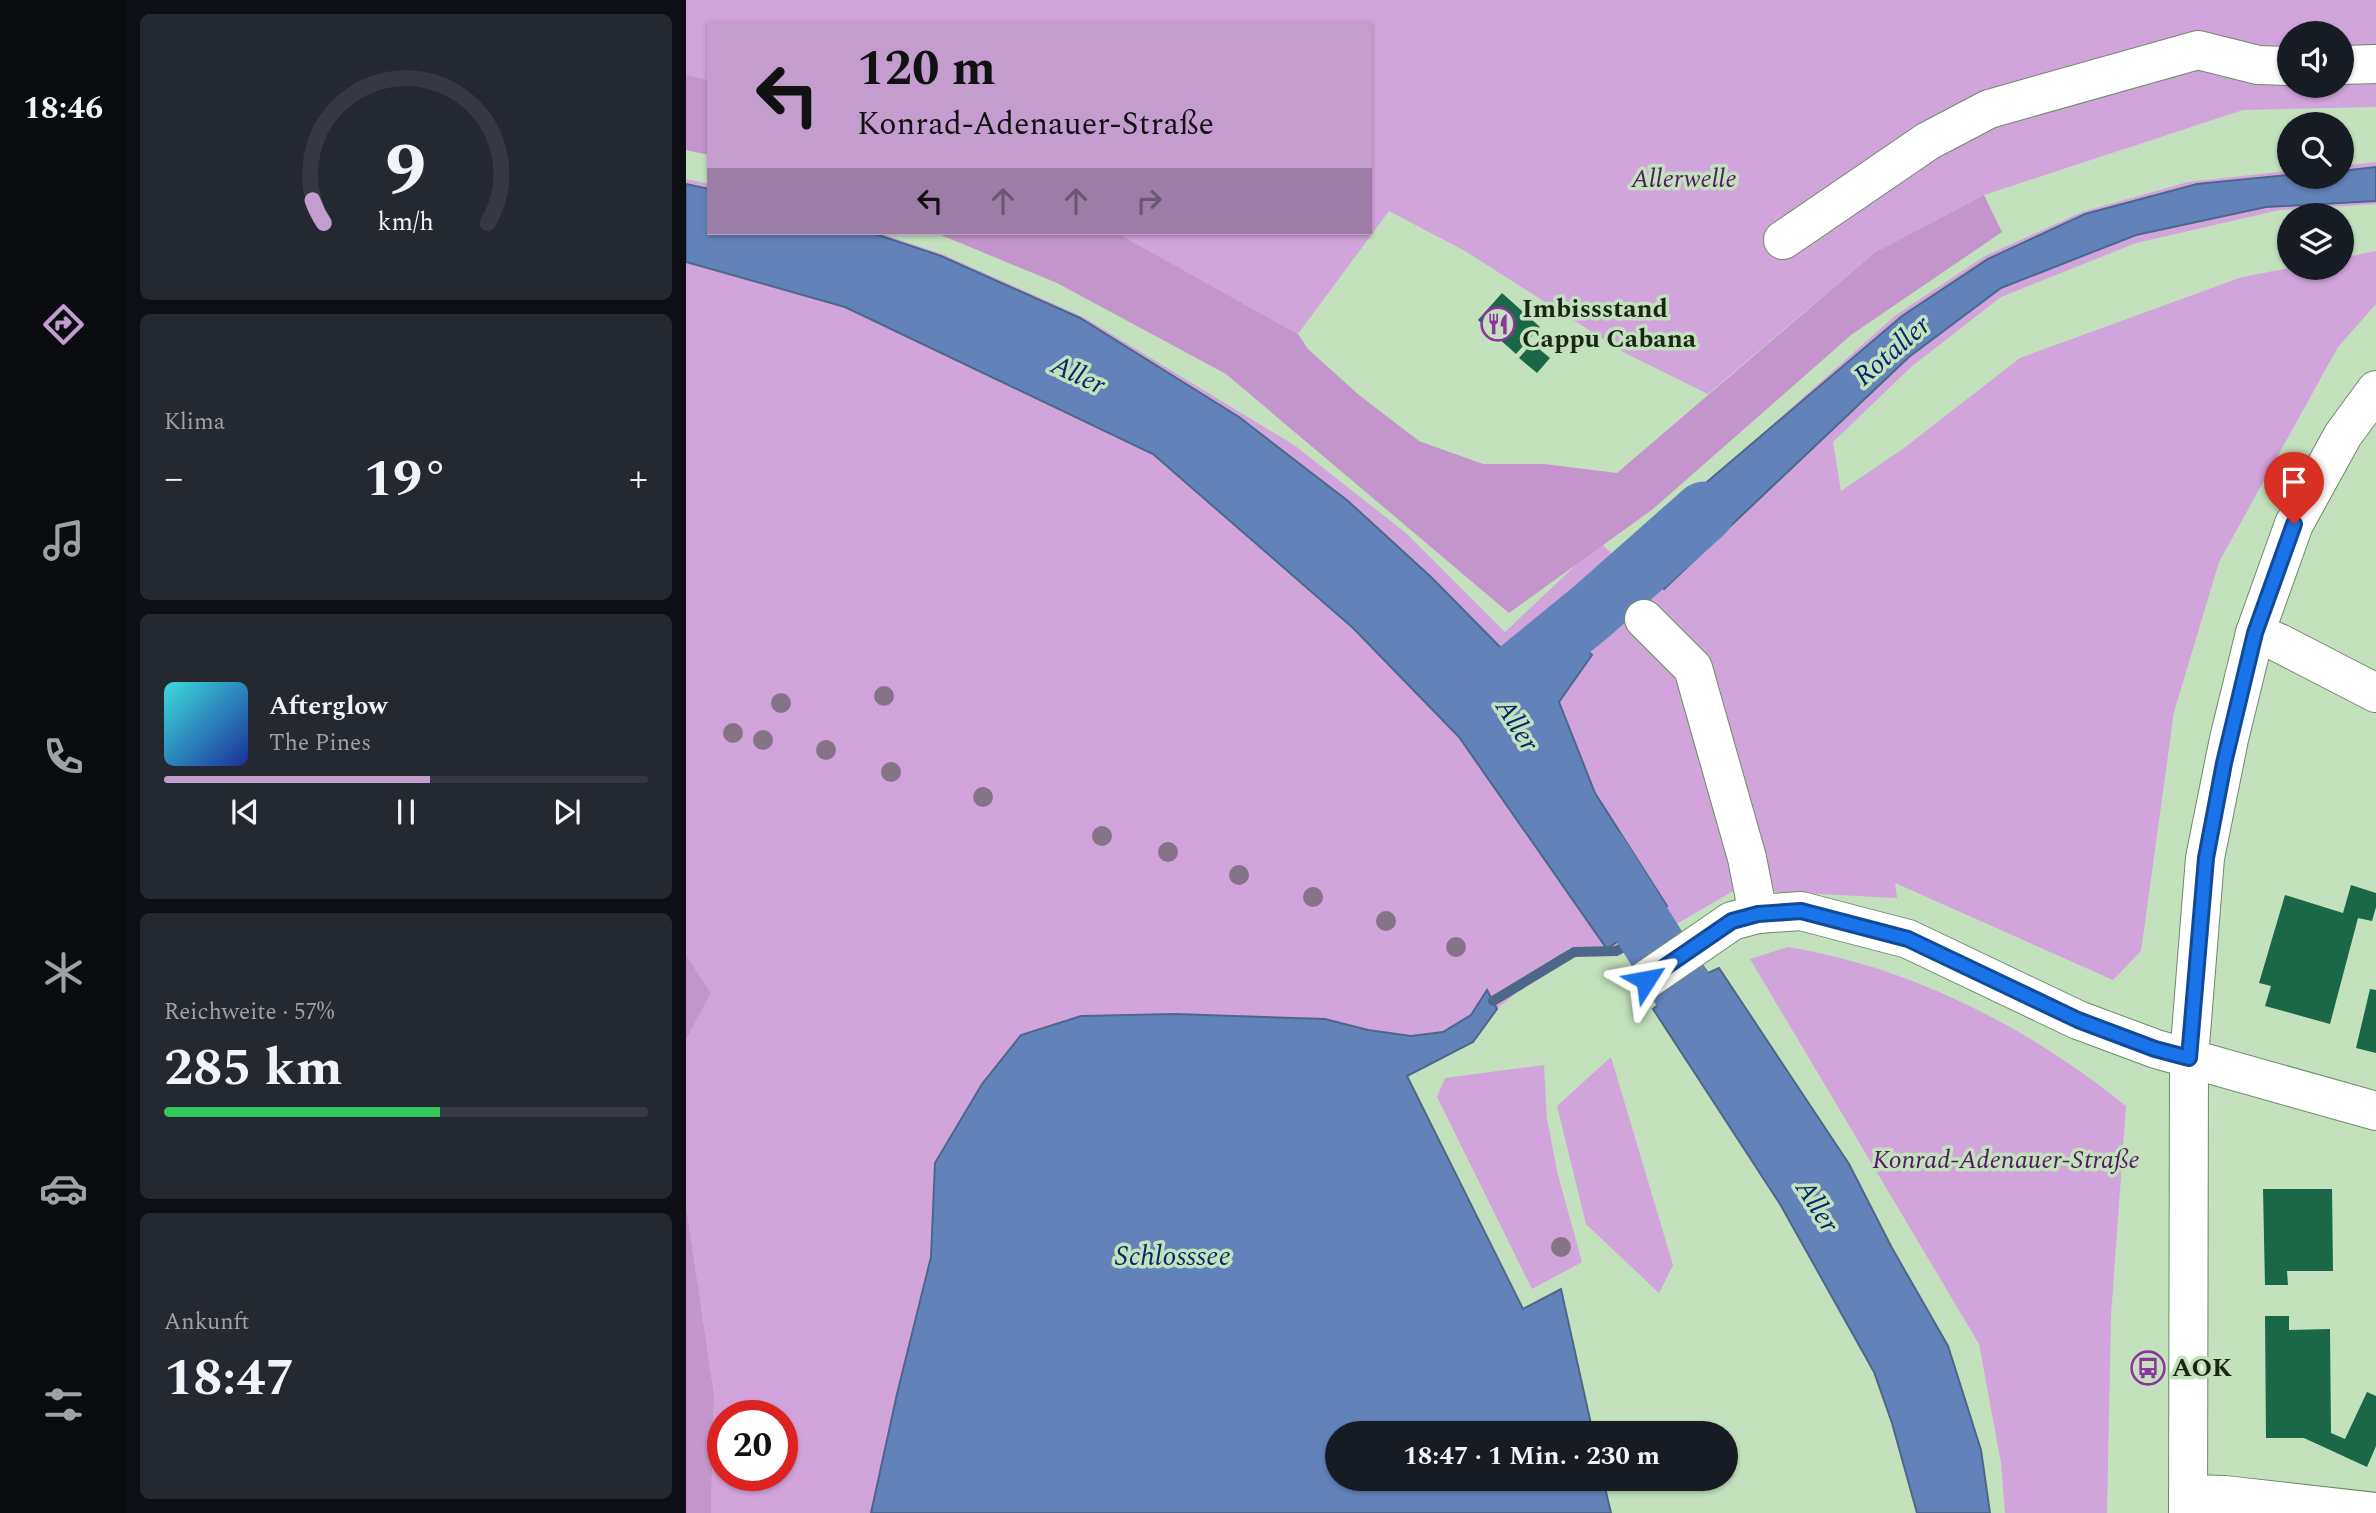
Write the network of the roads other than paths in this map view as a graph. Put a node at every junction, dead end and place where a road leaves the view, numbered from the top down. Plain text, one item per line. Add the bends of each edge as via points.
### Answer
1 (2376, 64) edge
2 (2354, 65) edge
3 (2277, 66) edge
4 (1783, 240) dead end
5 (2376, 390) edge
6 (1644, 619) dead end
7 (2255, 633) junction
8 (2376, 693) edge
9 (1758, 914) junction
10 (1646, 980) dead end
11 (2189, 1058) junction
12 (2376, 1111) edge
13 (2188, 1503) edge
14 (2376, 1512) edge

1 - 2 street
3 - 4 street via 2198,50 1989,108 1928,141
5 - 7 street via 2343,435 2294,524
6 - 9 street via 1693,668 1747,858
7 - 8 street
7 - 11 street via 2206,858
9 - 10 street via 1732,921
9 - 11 street via 1801,911 1908,939 2078,1020
11 - 12 street
11 - 13 street
13 - 14 street via 2225,1495

